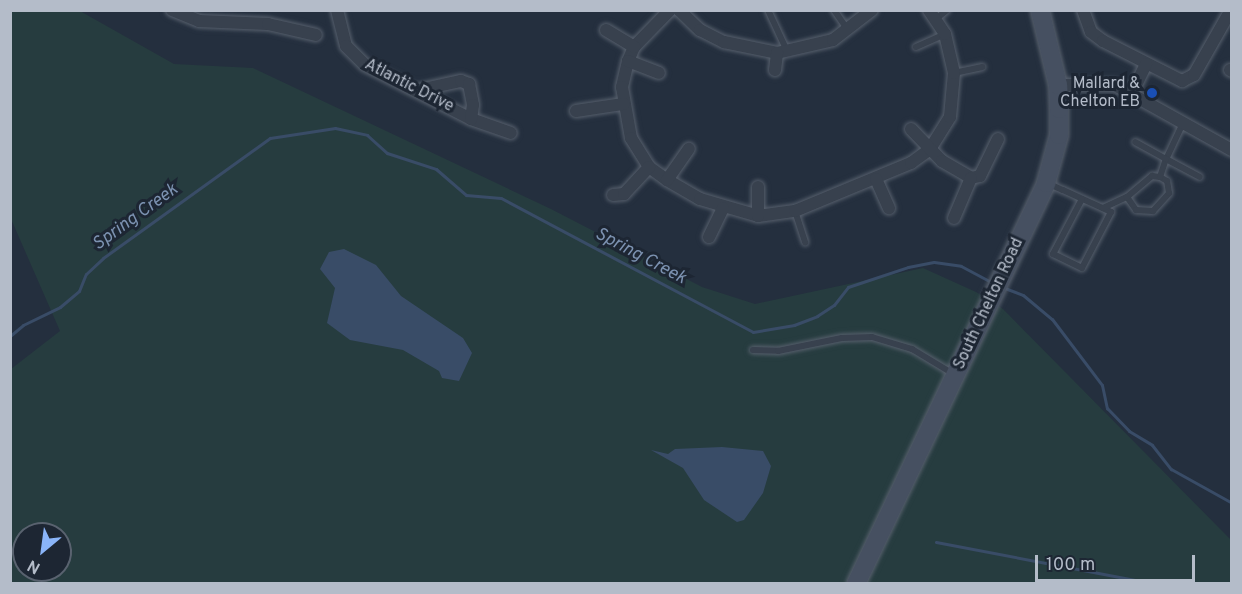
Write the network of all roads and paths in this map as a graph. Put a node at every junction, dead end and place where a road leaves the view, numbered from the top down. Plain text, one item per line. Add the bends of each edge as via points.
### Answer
1 (172, 10) edge
2 (338, 10) edge
3 (670, 10) edge
4 (679, 10) edge
5 (768, 10) edge
6 (834, 10) edge
7 (872, 10) edge
8 (947, 10) edge
9 (1040, 10) edge
10 (1083, 10) edge
11 (1231, 10) edge
12 (187, 14) edge
13 (933, 15) edge
14 (241, 16) edge
15 (606, 30) dead end
16 (849, 30) junction
17 (945, 34) junction
18 (316, 35) dead end
19 (634, 47) junction
20 (916, 47) dead end
21 (782, 52) junction
22 (628, 61) junction
23 (1146, 64) junction
24 (982, 67) dead end
25 (775, 70) dead end
26 (659, 73) dead end
27 (954, 73) junction
28 (1058, 85) junction
29 (419, 90) junction
30 (1132, 93) junction
31 (623, 104) junction
32 (576, 111) dead end
33 (471, 119) junction
34 (1183, 123) junction
35 (911, 129) dead end
36 (511, 133) dead end
37 (998, 139) dead end
38 (1135, 142) dead end
39 (689, 149) dead end
40 (930, 149) junction
41 (1232, 150) edge
42 (1166, 159) junction
43 (649, 167) junction
44 (1160, 177) junction
45 (1200, 177) dead end
46 (876, 178) junction
47 (971, 178) junction
48 (667, 180) junction
49 (1046, 183) junction
50 (758, 187) dead end
51 (613, 195) dead end
52 (1127, 197) junction
53 (1082, 199) junction
54 (723, 208) junction
55 (889, 208) dead end
56 (1103, 208) junction
57 (795, 211) junction
58 (758, 216) junction
59 (954, 218) dead end
60 (709, 237) dead end
61 (805, 242) dead end
62 (753, 350) dead end
63 (956, 375) junction
64 (856, 584) edge

1 - 12 street
2 - 29 street, Atlantic Drive via 346,46 354,56
3 - 19 street
4 - 21 street via 700,30 724,42
5 - 21 lane
6 - 16 lane
7 - 16 street
8 - 13 lane
9 - 28 main road, South Chelton Road
10 - 23 street via 1091,32
11 - 23 street via 1189,80 1175,79
12 - 14 street
13 - 17 street
14 - 18 street
15 - 19 street
16 - 21 street via 818,46
17 - 20 lane
17 - 27 street
19 - 22 street
21 - 25 street
22 - 26 street
22 - 31 street
23 - 30 street
24 - 27 lane
27 - 40 street via 950,117
28 - 30 street via 1104,82
28 - 49 main road, South Chelton Road via 1059,135
29 - 33 street, Atlantic Drive
29 - 33 street via 461,81 469,84
30 - 34 street
31 - 32 street
31 - 43 street via 631,138
33 - 36 street, Atlantic Drive
34 - 41 street
34 - 42 lane
35 - 40 street
37 - 47 street via 980,176
38 - 42 lane
39 - 48 street
40 - 46 street via 911,163
40 - 47 street
42 - 44 lane
42 - 45 lane
43 - 48 street
43 - 51 street via 624,194
44 - 52 lane via 1152,176
44 - 52 lane via 1167,181 1169,194 1153,211 1136,210
46 - 55 street
46 - 57 street
47 - 59 street
48 - 54 street
49 - 53 lane
49 - 63 main road, South Chelton Road
50 - 58 street
52 - 56 lane
53 - 56 lane
53 - 56 lane via 1053,254 1082,268 1111,212
54 - 58 street
54 - 60 street
57 - 58 street
57 - 61 lane
62 - 63 lane via 788,350 842,338 872,337 912,349
63 - 64 main road, South Chelton Road

